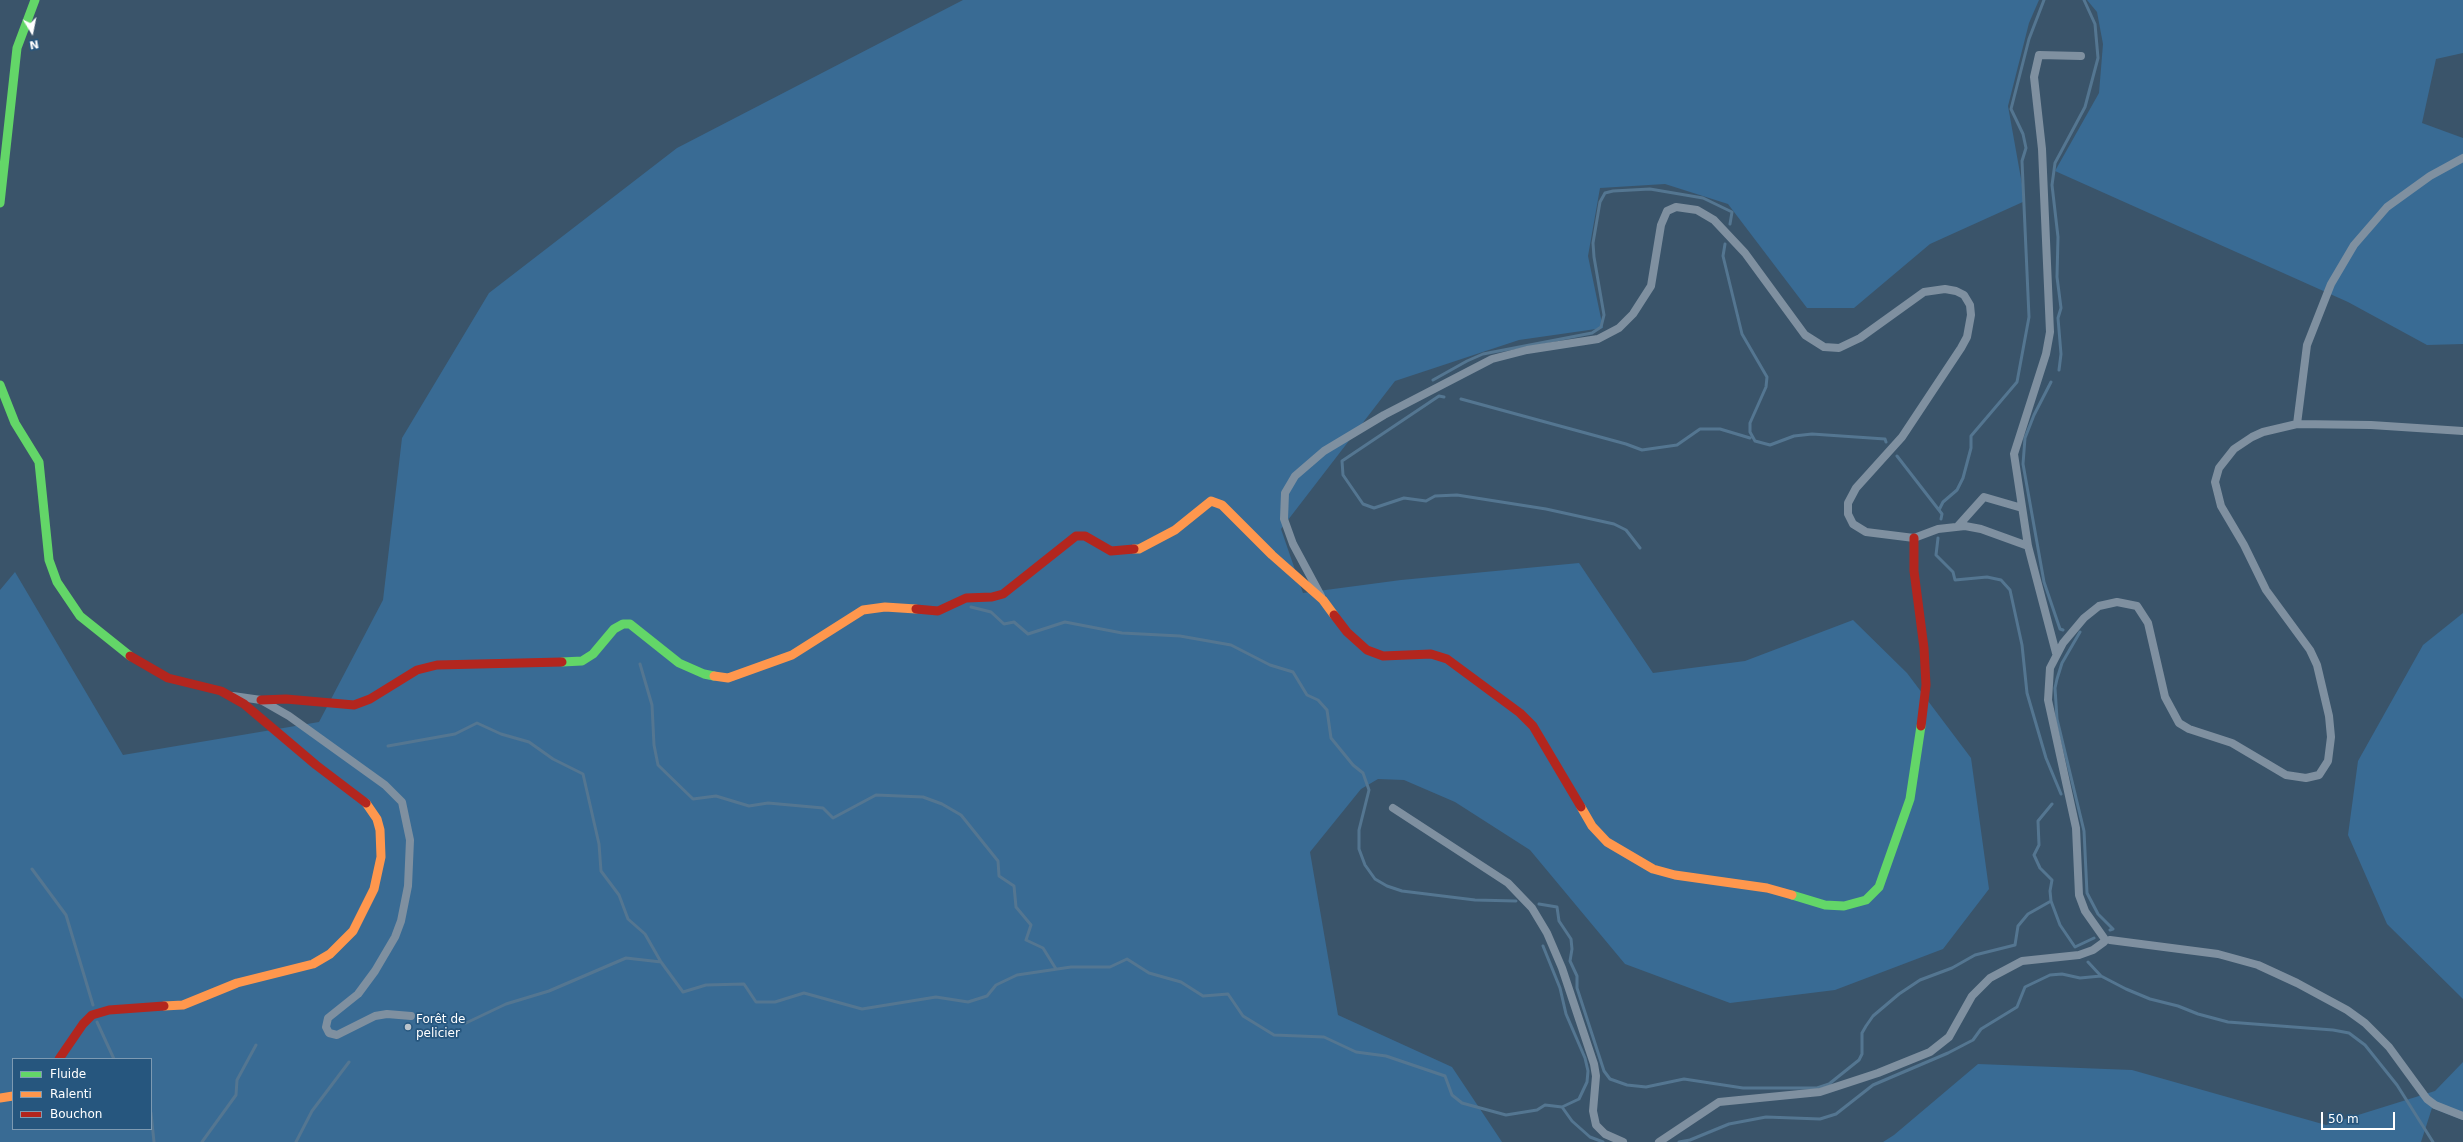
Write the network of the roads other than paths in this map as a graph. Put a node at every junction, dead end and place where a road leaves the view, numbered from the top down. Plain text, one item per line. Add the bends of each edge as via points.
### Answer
1 (35, 0) edge
2 (2081, 56) dead end
3 (2463, 158) edge
4 (0, 203) edge
5 (0, 385) edge
6 (2297, 424) junction
7 (2463, 431) edge
8 (2022, 508) junction
9 (1958, 526) junction
10 (1914, 538) junction
11 (2028, 546) junction
12 (1323, 600) junction
13 (2056, 653) junction
14 (232, 696) junction
15 (261, 700) junction
16 (1393, 808) dead end
17 (2106, 940) junction
18 (411, 1016) dead end
19 (60, 1058) edge
20 (12, 1096) edge
21 (0, 1098) edge
22 (2463, 1116) edge
23 (1623, 1142) edge
24 (1659, 1142) edge

1 - 4 street via 19,43 12,79
2 - 8 street via 2039,55 2034,77 2042,149 2050,332 2045,361 2015,449
3 - 6 street via 2430,176 2397,199 2378,216 2354,245 2331,284 2307,345
5 - 14 street via 15,423 39,462 46,548 57,582 73,607 88,624 140,668
6 - 7 street via 2371,425
6 - 13 street via 2263,432 2240,444 2223,461 2215,482 2221,506 2266,590 2310,650 2317,665 2329,716 2331,737 2328,761 2319,775 2306,778 2286,775 2232,743 2178,723 2165,696 2148,623 2142,611 2134,605 2109,602 2095,608 2081,621
8 - 9 street via 1984,497
8 - 11 street
9 - 10 street via 1938,529
9 - 11 street via 1981,529
10 - 12 street via 1914,571 1926,685 1914,779 1910,799 1879,888 1866,900 1844,906 1826,905 1767,888 1676,875 1653,869 1624,854 1607,842 1592,826 1533,726 1520,713 1443,657 1431,654 1393,657 1367,650 1347,632
10 - 12 street via 1861,530 1850,521 1848,503 1856,488 1902,437 1967,338 1971,309 1966,298 1950,290 1924,292 1860,338 1839,348 1824,347 1805,335 1745,253 1714,220 1697,210 1676,207 1667,211 1661,225 1651,286 1633,314 1619,328 1598,339 1516,352 1492,359 1378,418 1324,451 1294,476 1283,501 1285,527
11 - 13 street
12 - 15 street via 1272,555 1222,505 1211,501 1175,530 1139,549 1111,551 1085,536 1076,536 1003,594 966,598 938,611 885,606 863,610 792,655 728,678 704,674 678,663 630,624 623,624 614,629 593,654 582,661 448,664 428,667 417,670 370,699 354,705
13 - 17 street via 2048,678 2048,700 2076,828 2078,889 2085,911
14 - 15 street
14 - 19 street via 316,765 360,797 373,811 380,830 381,857 374,889 366,907 347,938 330,954 313,964 237,983 183,1005 109,1010 92,1015
15 - 18 street via 289,716 385,786 402,802 410,840 408,886 401,921 395,937 374,971 349,1002 328,1018 326,1027 329,1034 337,1035 374,1016
16 - 23 street via 1508,883 1532,908 1547,933 1562,968 1594,1064 1595,1122 1605,1134
17 - 22 street via 2218,954 2258,965 2297,983 2360,1019 2389,1047 2427,1099 2435,1105
17 - 24 street via 2093,950 2079,955 2022,961 1990,978 1972,996 1949,1038 1930,1052 1820,1092 1719,1102
20 - 21 street

